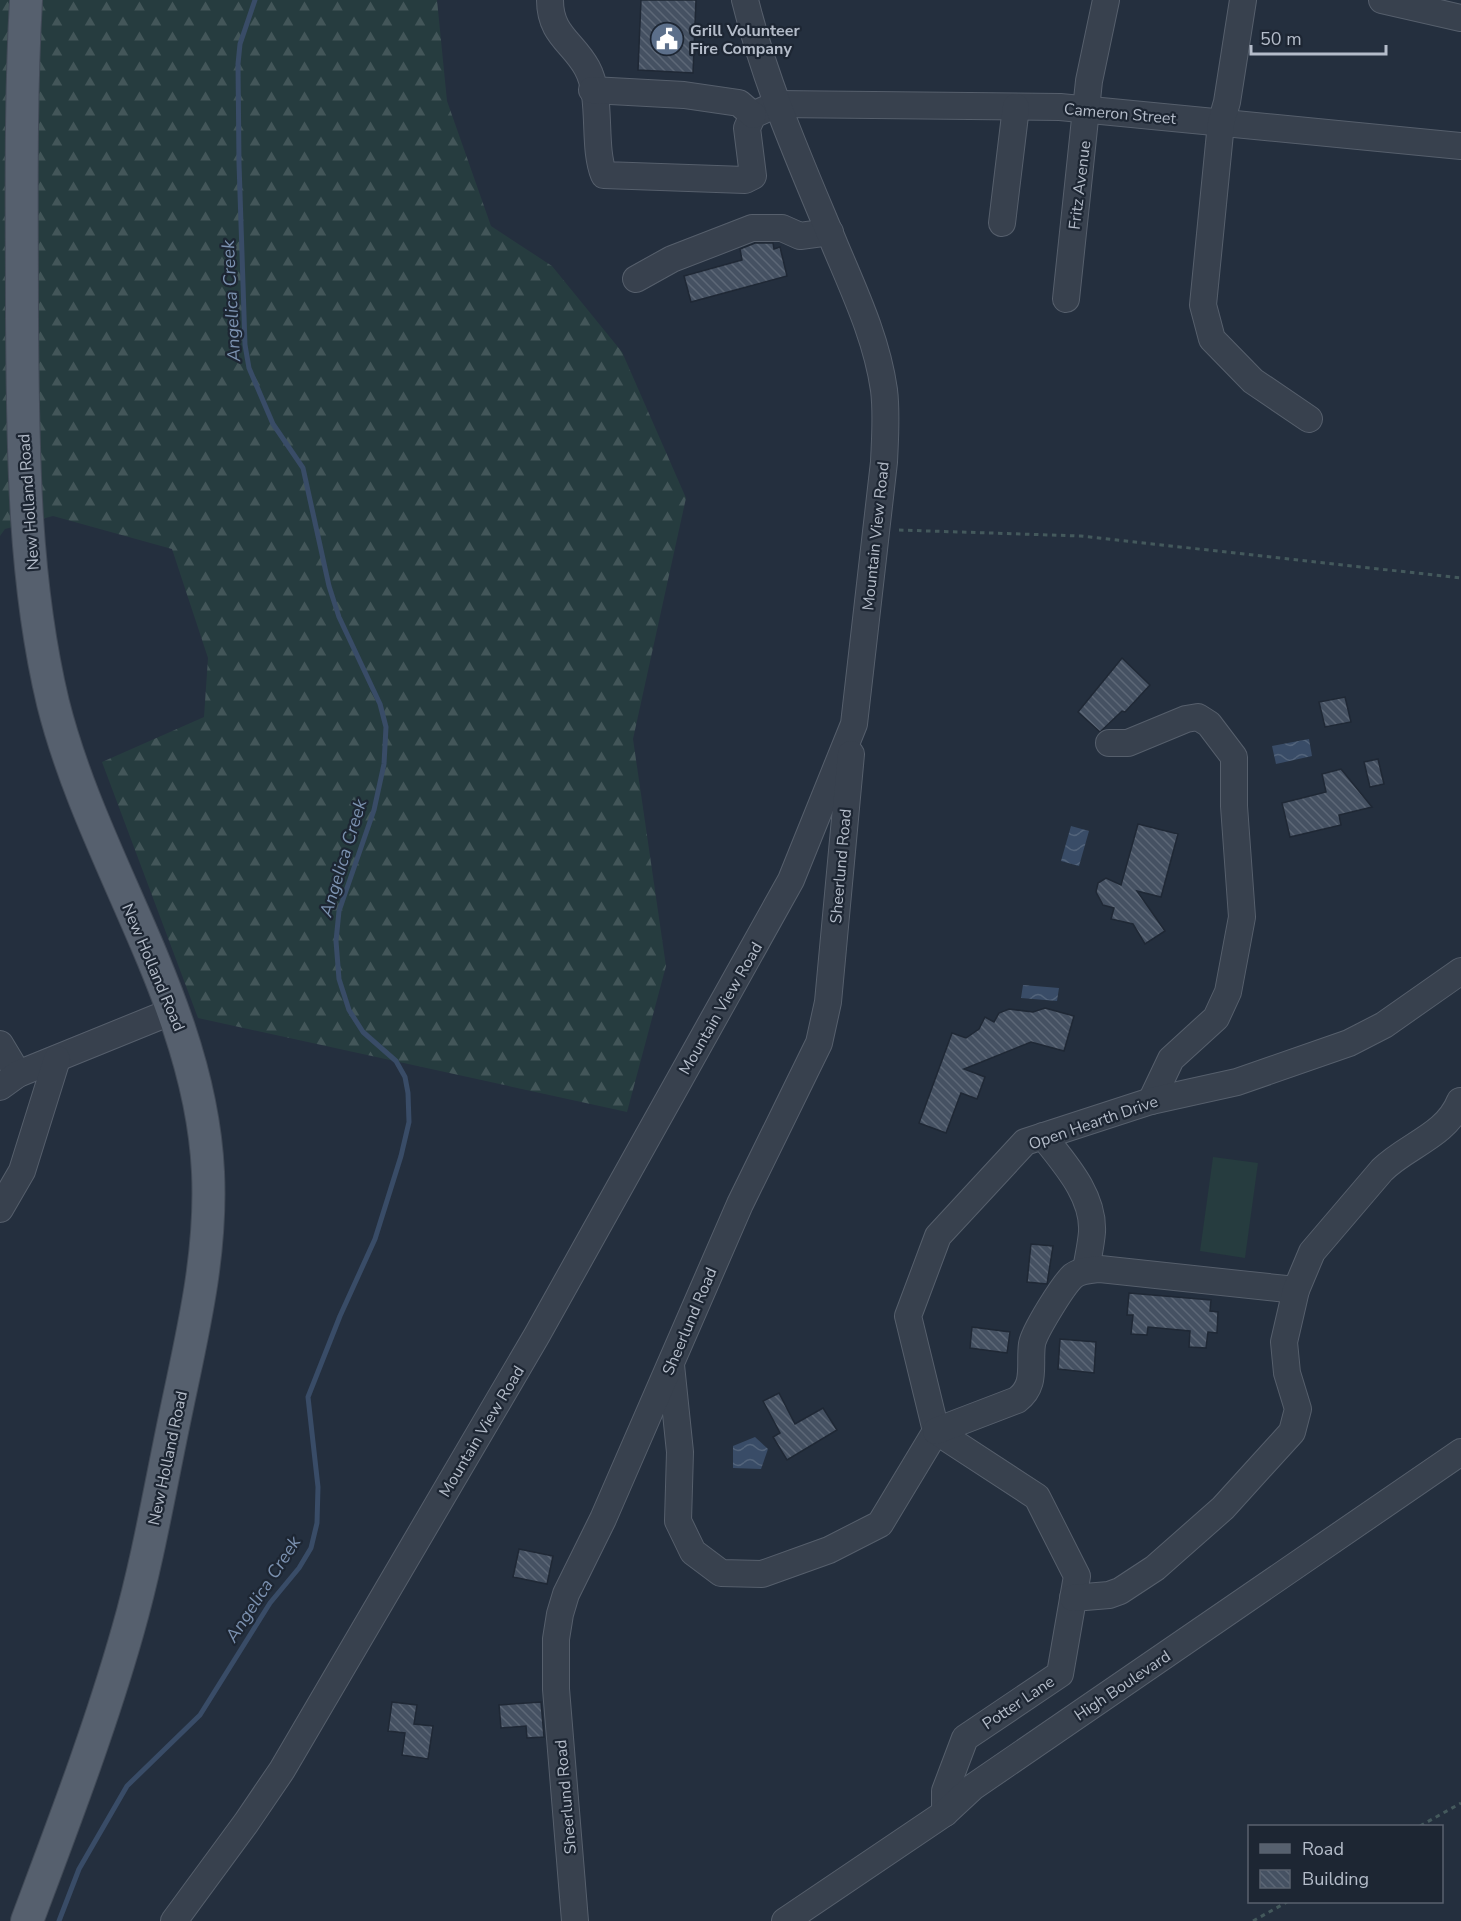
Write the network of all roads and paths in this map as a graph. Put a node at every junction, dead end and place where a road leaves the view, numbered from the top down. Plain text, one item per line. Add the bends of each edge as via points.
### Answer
1 (26, 0) edge
2 (550, 0) edge
3 (746, 0) edge
4 (1106, 0) edge
5 (1243, 0) edge
6 (1382, 0) edge
7 (1461, 18) edge
8 (592, 90) junction
9 (777, 104) junction
10 (1016, 107) junction
11 (1087, 110) junction
12 (753, 115) junction
13 (1221, 123) junction
14 (1461, 146) edge
15 (1002, 223) dead end
16 (830, 232) junction
17 (636, 279) dead end
18 (1066, 299) dead end
19 (1309, 419) dead end
20 (876, 529) junction
21 (1461, 578) edge
22 (854, 724) junction
23 (1109, 743) dead end
24 (1461, 971) edge
25 (173, 1011) junction
26 (0, 1044) edge
27 (57, 1059) junction
28 (9, 1081) edge
29 (1150, 1101) junction
30 (1460, 1101) edge
31 (1043, 1136) junction
32 (12, 1169) edge
33 (0, 1209) edge
34 (1086, 1270) junction
35 (1296, 1290) junction
36 (671, 1365) junction
37 (936, 1431) junction
38 (1461, 1452) edge
39 (1073, 1598) junction
40 (1461, 1803) edge
41 (945, 1813) junction
42 (1423, 1825) edge
43 (1285, 1903) edge
44 (27, 1921) edge
45 (174, 1921) edge
46 (575, 1921) edge
47 (785, 1921) edge
48 (1252, 1921) edge

1 - 25 main road, New Holland Road via 21,88 23,408 25,484 37,617 70,761
2 - 8 street via 553,25 588,69
3 - 9 street, Mountain View Road
4 - 11 street, Fritz Avenue
5 - 13 street
6 - 7 street
8 - 12 street via 684,95 739,103
8 - 12 street via 604,175 745,180 753,176 747,128
9 - 10 street, Cameron Street
9 - 12 street
9 - 16 street, Mountain View Road
10 - 11 street, Cameron Street
10 - 15 street
11 - 13 street, Cameron Street
11 - 18 street, Fritz Avenue
13 - 14 street, Cameron Street
13 - 19 street via 1203,305 1212,339 1253,381
16 - 17 street via 800,236 782,228 752,228 672,259
16 - 20 street, Mountain View Road via 875,349 884,389 886,426
20 - 21 path via 1081,536
20 - 22 street, Mountain View Road
22 - 36 street, Sheerlund Road via 828,1002 819,1043 740,1204
22 - 45 street, Mountain View Road via 791,880 537,1335 282,1770
23 - 29 street via 1128,743 1197,717 1209,724 1234,757 1242,917 1228,992 1216,1018 1171,1059
24 - 29 street, Open Hearth Drive via 1384,1025 1349,1043 1237,1082
25 - 27 street
25 - 44 main road, New Holland Road via 199,1094 208,1172 206,1254 196,1327 129,1626 83,1769
26 - 28 street
27 - 28 street
27 - 32 street
29 - 31 street, Open Hearth Drive
30 - 35 street via 1447,1124 1393,1159 1338,1218 1312,1252
31 - 34 street via 1079,1183 1087,1205 1092,1229
31 - 37 street, Open Hearth Drive via 1025,1142 938,1236 908,1316
32 - 33 street
34 - 35 street
34 - 37 street via 1073,1277 1041,1323 1032,1343 1030,1385 1026,1393
35 - 39 street via 1284,1349 1298,1409 1292,1432 1223,1508 1155,1568 1120,1591
36 - 37 street via 680,1452 678,1521 693,1552 720,1573 762,1574 829,1550 880,1524
36 - 46 street, Sheerlund Road via 560,1614 556,1689
37 - 39 street, Potter Lane via 1037,1497 1077,1576
38 - 41 street, High Boulevard via 973,1787
39 - 41 street, Potter Lane via 1060,1674 964,1738 945,1791
40 - 42 path
41 - 47 street, High Boulevard
43 - 48 path

